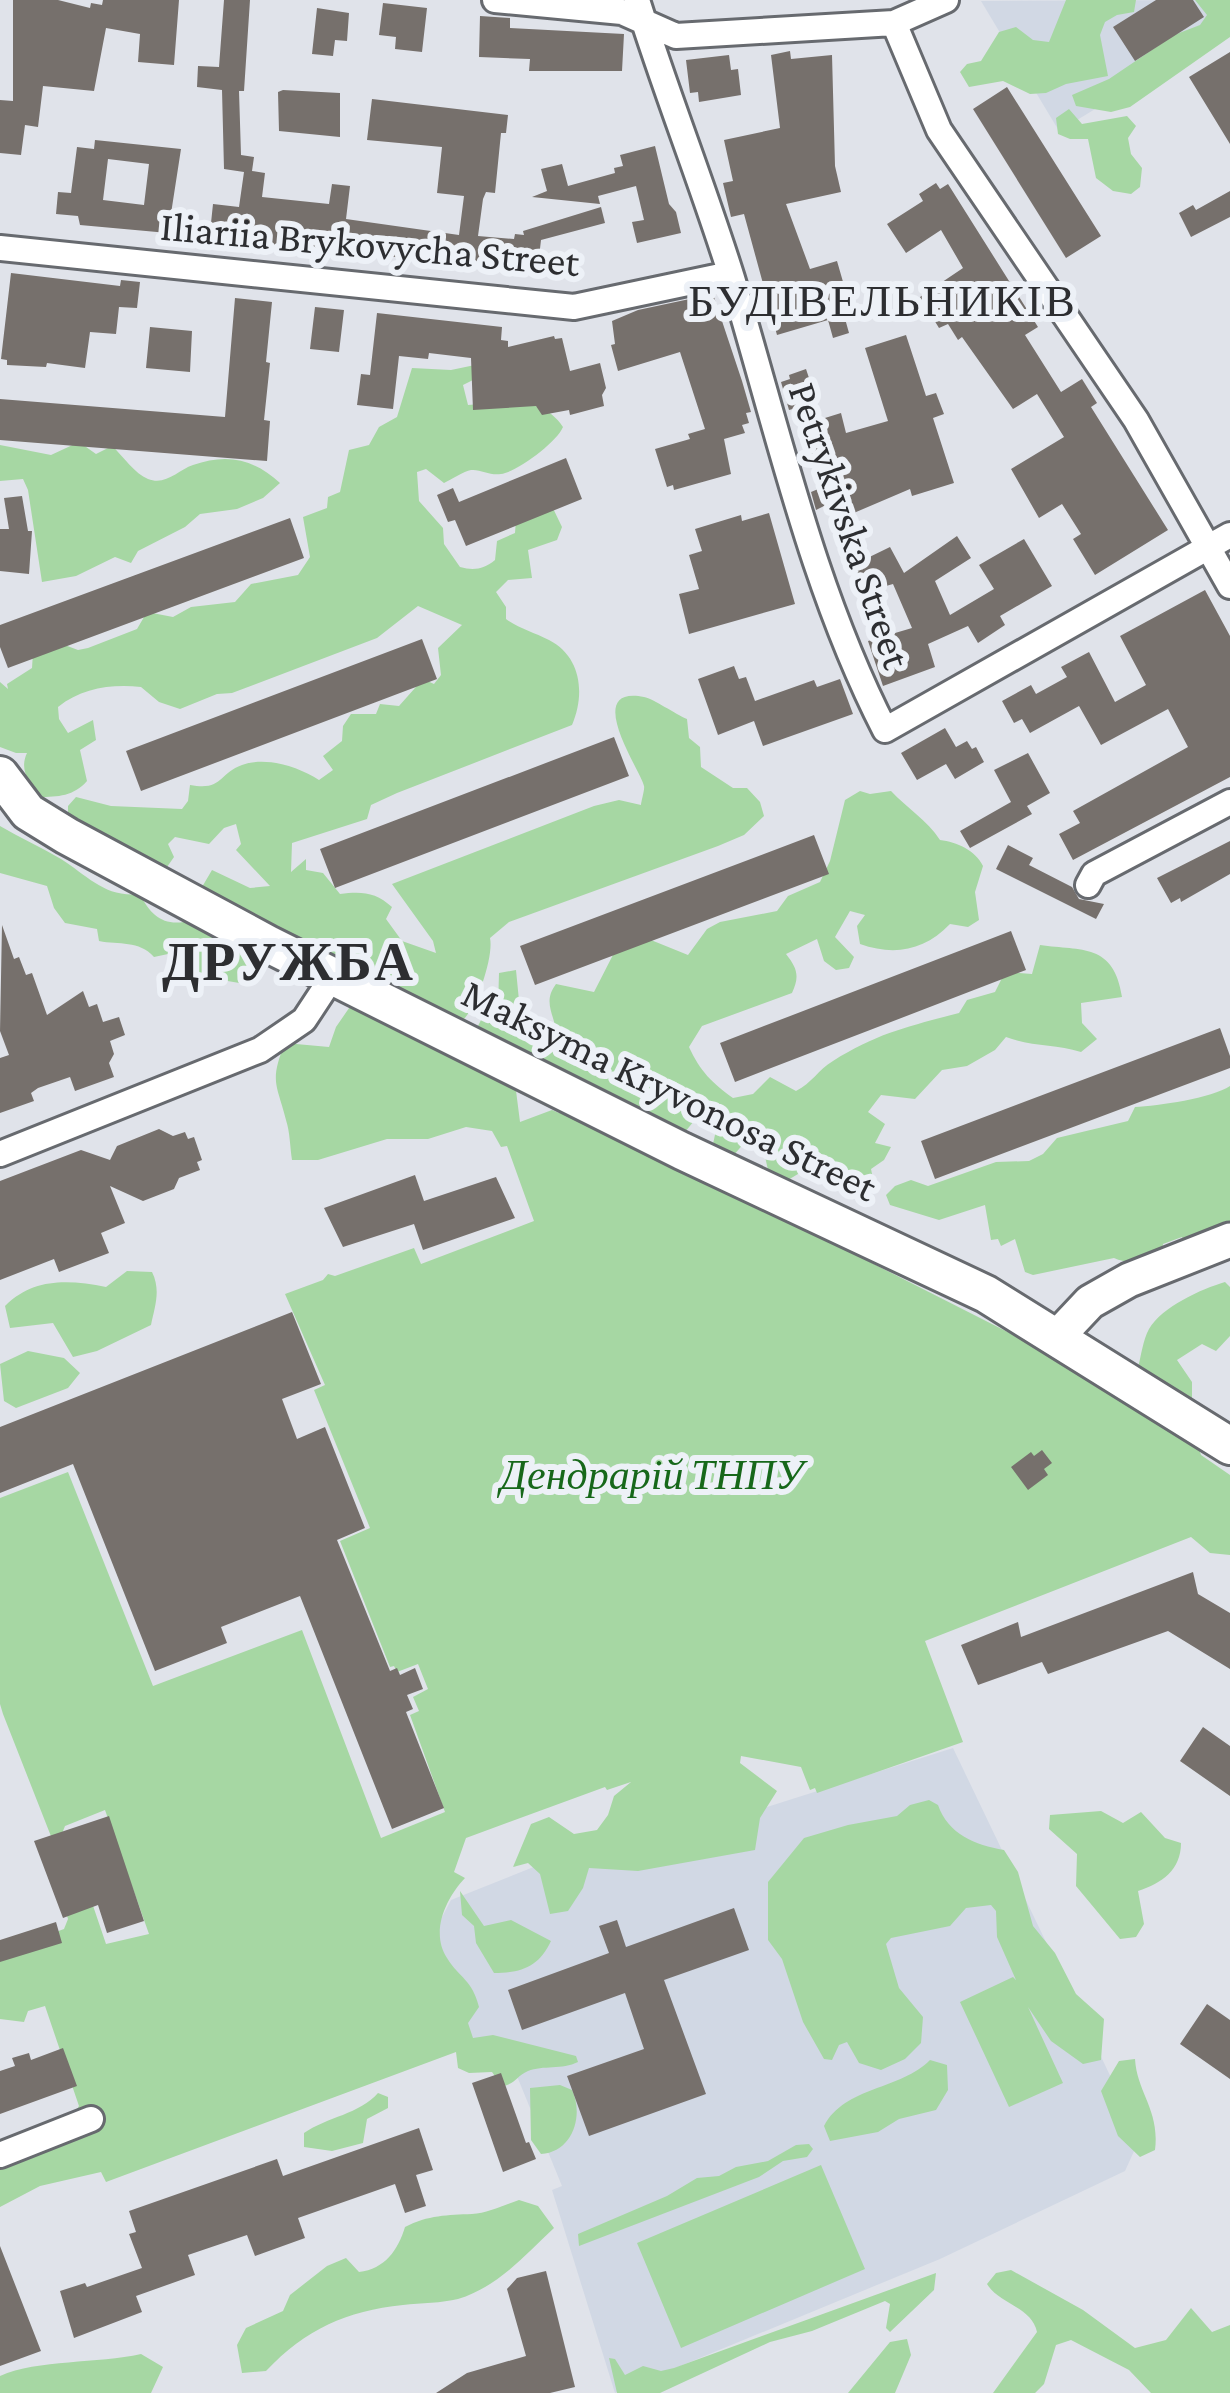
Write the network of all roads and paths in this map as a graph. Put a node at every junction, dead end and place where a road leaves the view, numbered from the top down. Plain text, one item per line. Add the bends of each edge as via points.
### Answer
1 (495, 0) edge
2 (946, 0) edge
3 (640, 10) edge
4 (894, 23) junction
5 (0, 248) edge
6 (730, 274) junction
7 (1219, 541) edge
8 (1230, 586) edge
9 (0, 775) edge
10 (1230, 802) edge
11 (14, 813) edge
12 (1088, 885) dead end
13 (333, 976) junction
14 (0, 1154) edge
15 (1230, 1240) edge
16 (1058, 1336) junction
17 (1230, 1446) edge
18 (91, 2119) dead end
19 (0, 2155) edge

1 - 3 street
2 - 4 street
3 - 4 street via 676,36
3 - 6 street, Petrykivska Street
4 - 7 street via 939,130
5 - 6 street, Iliariia Brykovycha Street via 574,307
6 - 7 street, Petrykivska Street via 798,507 856,673 885,730
7 - 8 street
9 - 11 main road, Maksyma Kryvonosa Street
10 - 12 street via 1094,874
11 - 13 main road, Maksyma Kryvonosa Street
13 - 14 street via 304,1020 260,1050
13 - 16 main road, Maksyma Kryvonosa Street via 937,1269
15 - 16 main road via 1129,1280 1090,1302
16 - 17 main road, Maksyma Kryvonosa Street
18 - 19 street

